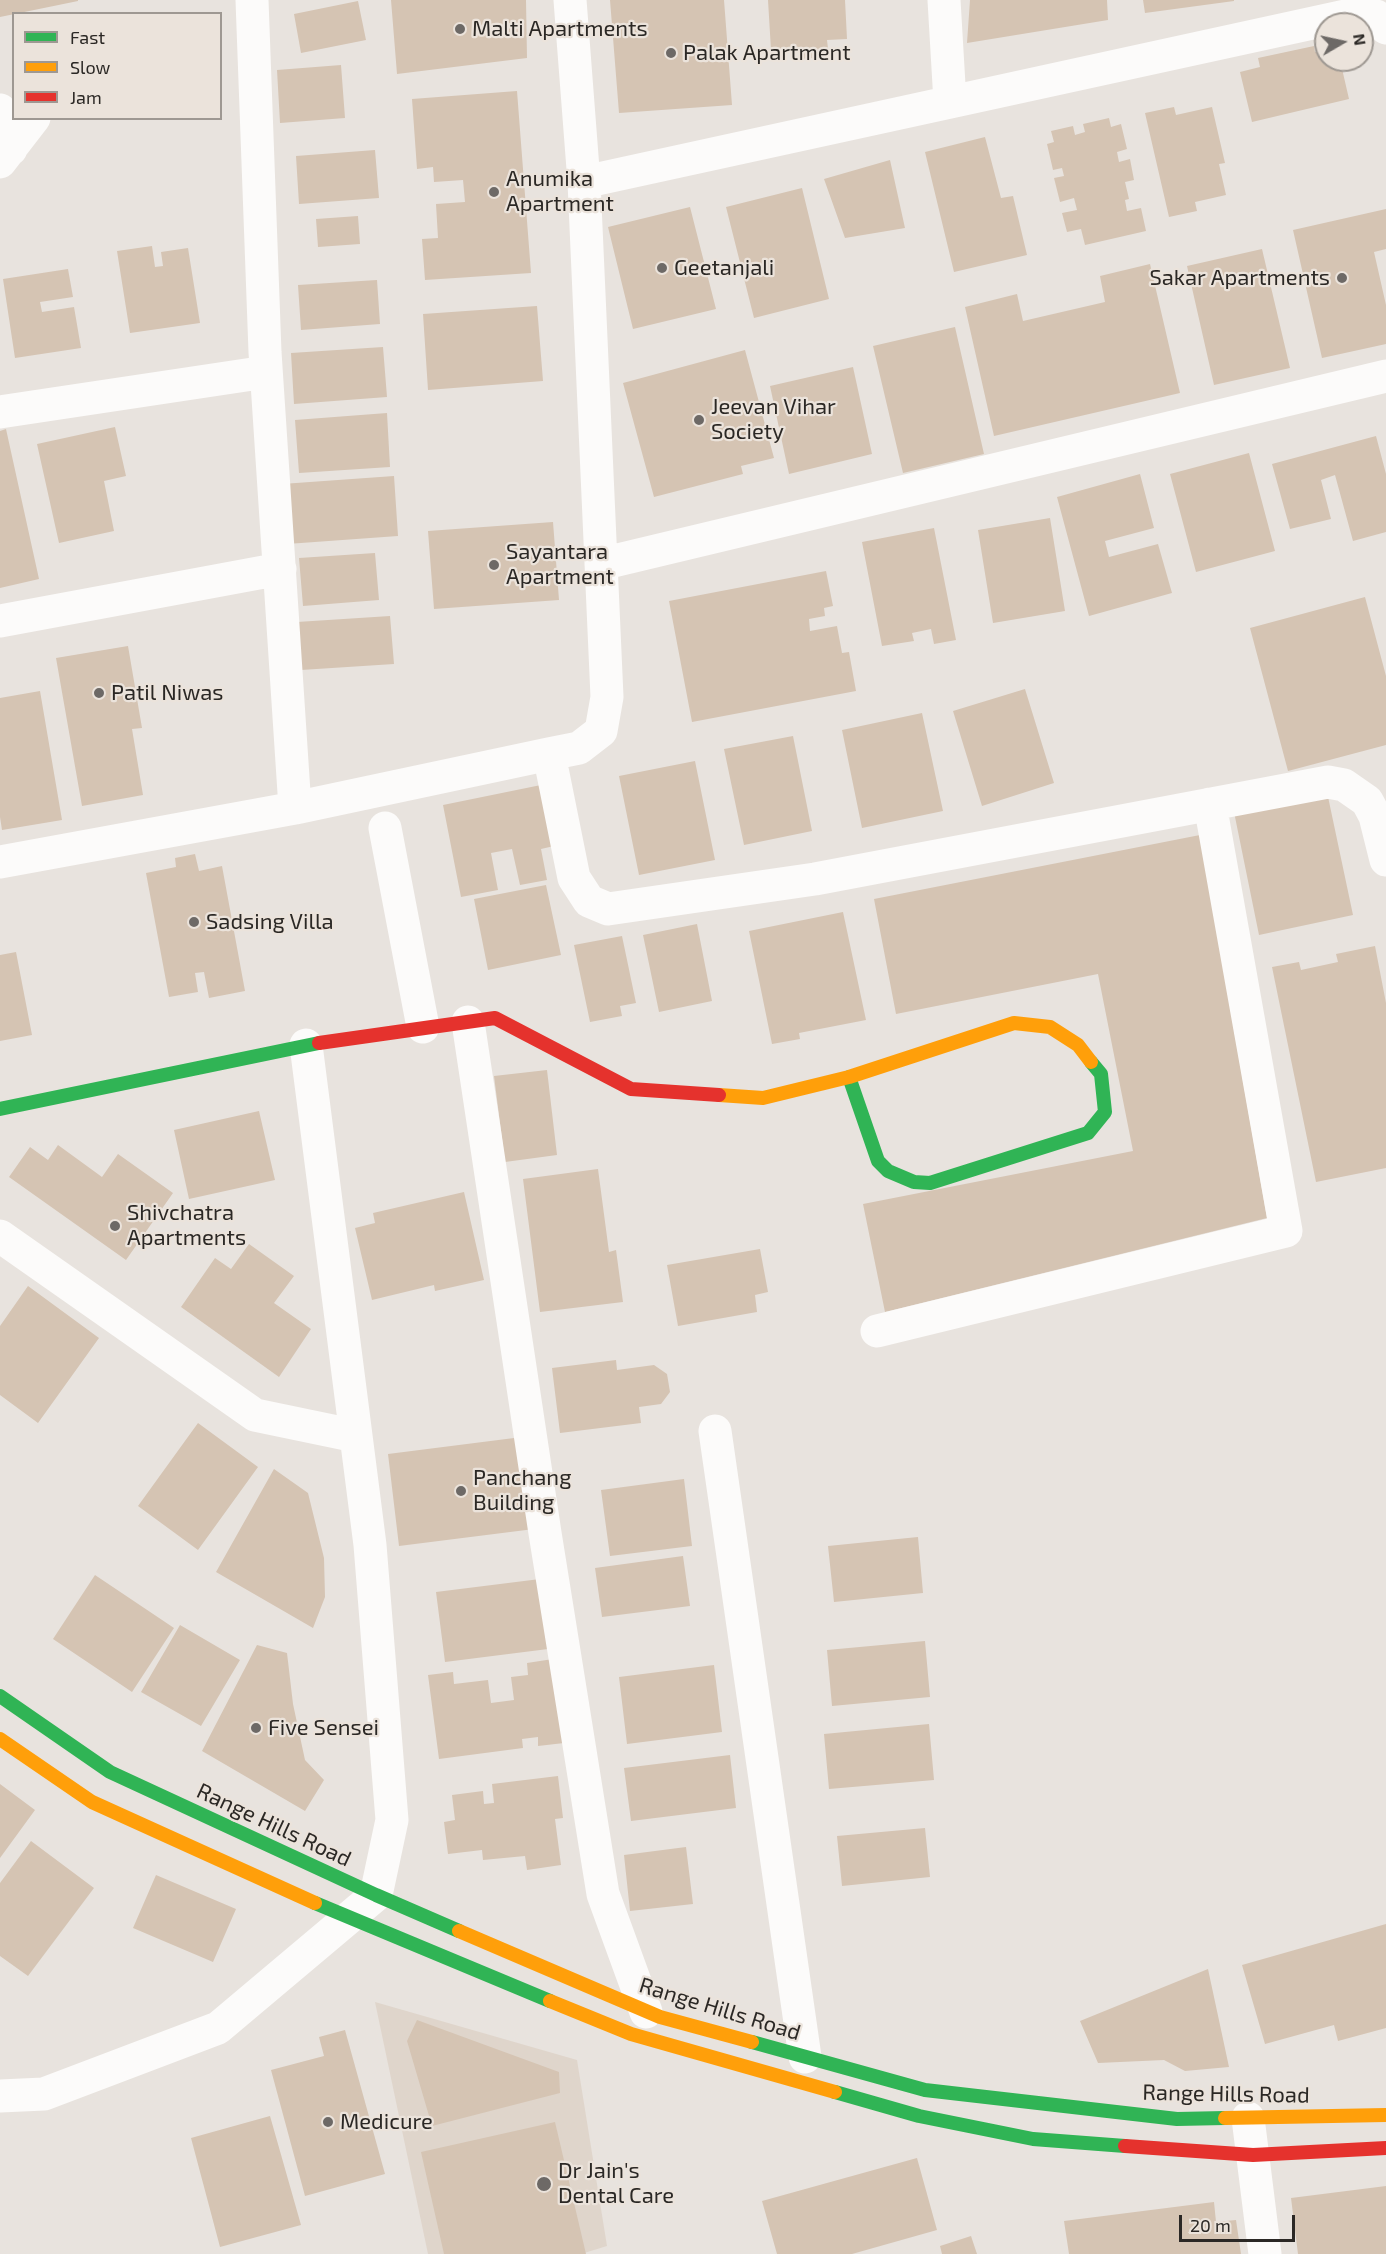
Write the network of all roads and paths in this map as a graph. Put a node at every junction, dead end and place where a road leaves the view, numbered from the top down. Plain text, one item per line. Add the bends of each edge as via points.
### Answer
1 (252, 0) edge
2 (570, 0) edge
3 (944, 0) edge
4 (1386, 28) edge
5 (950, 102) junction
6 (0, 110) edge
7 (33, 120) edge
8 (6, 156) edge
9 (584, 182) junction
10 (266, 372) junction
11 (1386, 376) edge
12 (0, 412) edge
13 (601, 564) junction
14 (280, 569) junction
15 (0, 621) edge
16 (549, 754) junction
17 (1210, 804) junction
18 (295, 808) junction
19 (385, 828) dead end
20 (1386, 860) edge
21 (0, 862) edge
22 (468, 1022) junction
23 (423, 1027) junction
24 (306, 1045) junction
25 (849, 1077) junction
26 (0, 1109) edge
27 (0, 1236) edge
28 (877, 1331) dead end
29 (715, 1431) dead end
30 (356, 1437) junction
31 (0, 1696) edge
32 (0, 1739) edge
33 (376, 1895) junction
34 (348, 1918) junction
35 (646, 2012) junction
36 (805, 2057) junction
37 (0, 2096) edge
38 (1386, 2115) edge
39 (1248, 2118) junction
40 (1386, 2148) edge
41 (1253, 2155) junction
42 (1265, 2254) edge

1 - 10 street
2 - 9 street
3 - 5 street
4 - 5 street via 1376,16 1359,14
5 - 9 street
6 - 8 street
7 - 8 street
9 - 13 street
10 - 12 street
10 - 14 street
11 - 13 street
13 - 16 street via 607,697 601,731 579,747
14 - 15 street
14 - 18 street
16 - 17 street via 573,878 589,901 608,909 815,879
16 - 18 street
17 - 20 street via 1328,782 1344,785 1367,801 1375,816
17 - 28 street via 1286,1231
18 - 21 street
19 - 23 street
22 - 23 main road
22 - 25 main road via 495,1018 631,1089 764,1098
22 - 35 street via 603,1894
23 - 24 main road
24 - 26 main road
24 - 30 street
25 - 25 main road via 1014,1023 1050,1027 1078,1045 1101,1074 1105,1112 1088,1133 930,1183 914,1182 888,1171 878,1161
27 - 30 street via 255,1415
29 - 36 street
30 - 33 street via 370,1545 392,1820
31 - 33 main road, Range Hills Road via 110,1772
32 - 34 main road via 92,1802
33 - 34 street
33 - 35 main road, Range Hills Road
34 - 37 street via 218,2028 44,2094
34 - 41 main road via 631,2034 919,2116 1033,2139
35 - 36 main road, Range Hills Road
36 - 39 main road, Range Hills Road via 925,2090 1177,2119
38 - 39 main road, Range Hills Road
39 - 41 street
40 - 41 main road
41 - 42 street

